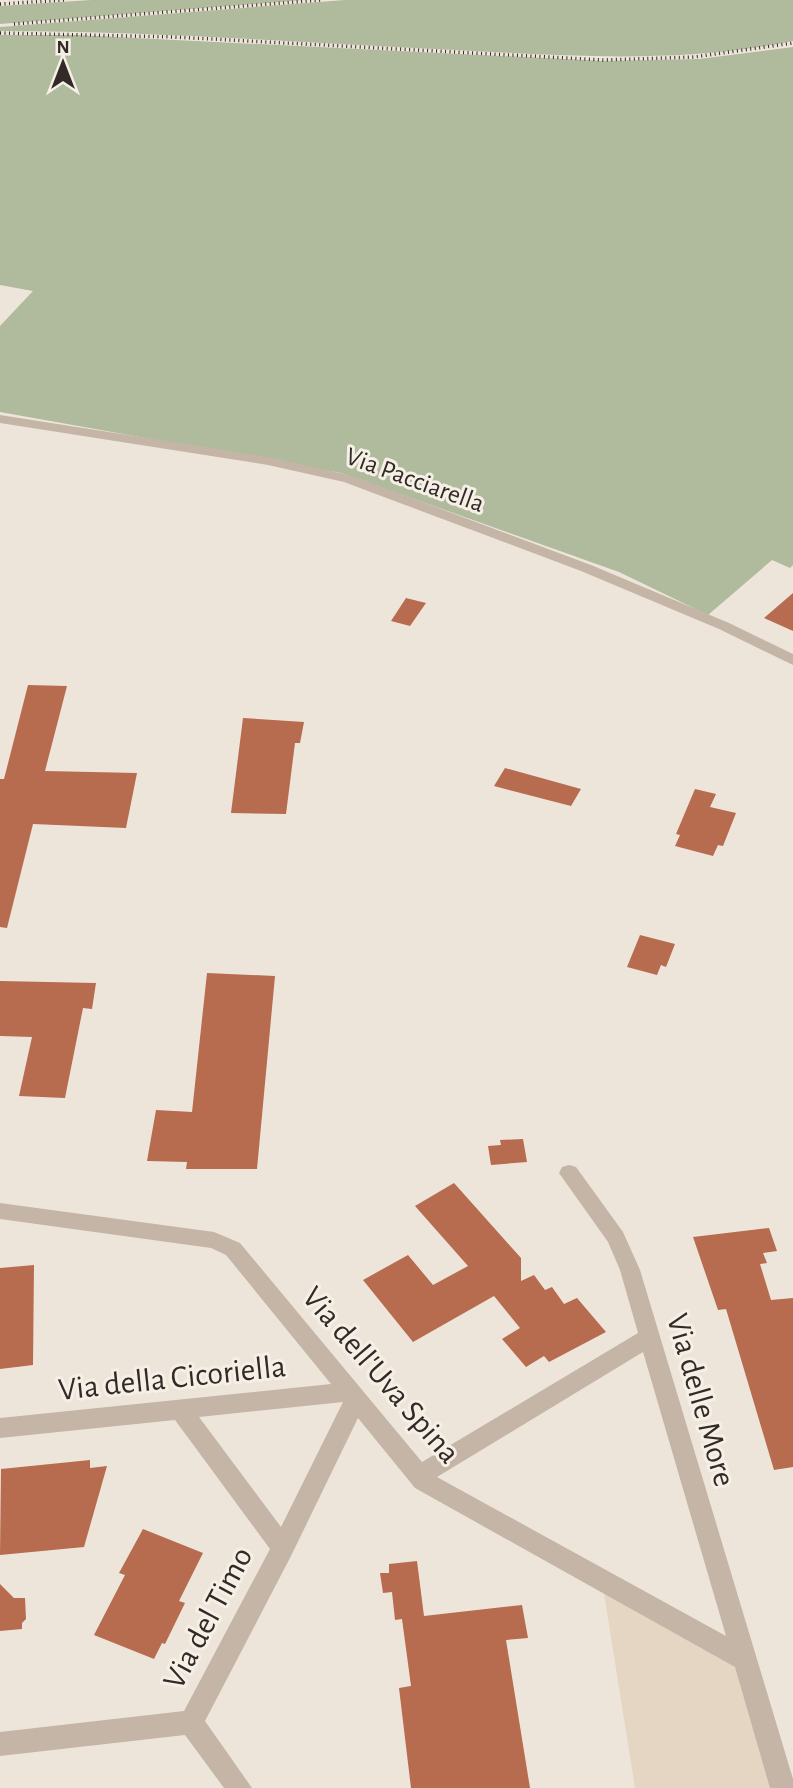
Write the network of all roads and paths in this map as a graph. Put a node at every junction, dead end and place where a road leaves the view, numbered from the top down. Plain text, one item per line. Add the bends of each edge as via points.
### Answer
1 (0, 419) edge
2 (793, 660) edge
3 (569, 1172) dead end
4 (0, 1211) edge
5 (650, 1337) junction
6 (353, 1395) junction
7 (180, 1409) junction
8 (0, 1428) edge
9 (419, 1476) junction
10 (283, 1548) junction
11 (742, 1658) junction
12 (191, 1722) junction
13 (0, 1744) edge
14 (239, 1788) edge
15 (783, 1788) edge

1 - 2 street, Via Pacciarella via 268,461 348,479 586,568
3 - 5 street, Via delle More via 621,1249
4 - 6 street, Via dell'Uva Spina via 214,1240 233,1250
5 - 9 street
5 - 11 street, Via delle More
6 - 7 street, Via della Cicoriella
6 - 9 street, Via dell'Uva Spina
6 - 10 street, Via del Timo
7 - 8 street, Via della Cicoriella
7 - 10 street, Via del Timo
9 - 11 street, Via dell'Uva Spina
10 - 12 street, Via del Timo
11 - 15 street, Via delle More
12 - 13 street
12 - 14 street, Via del Timo

